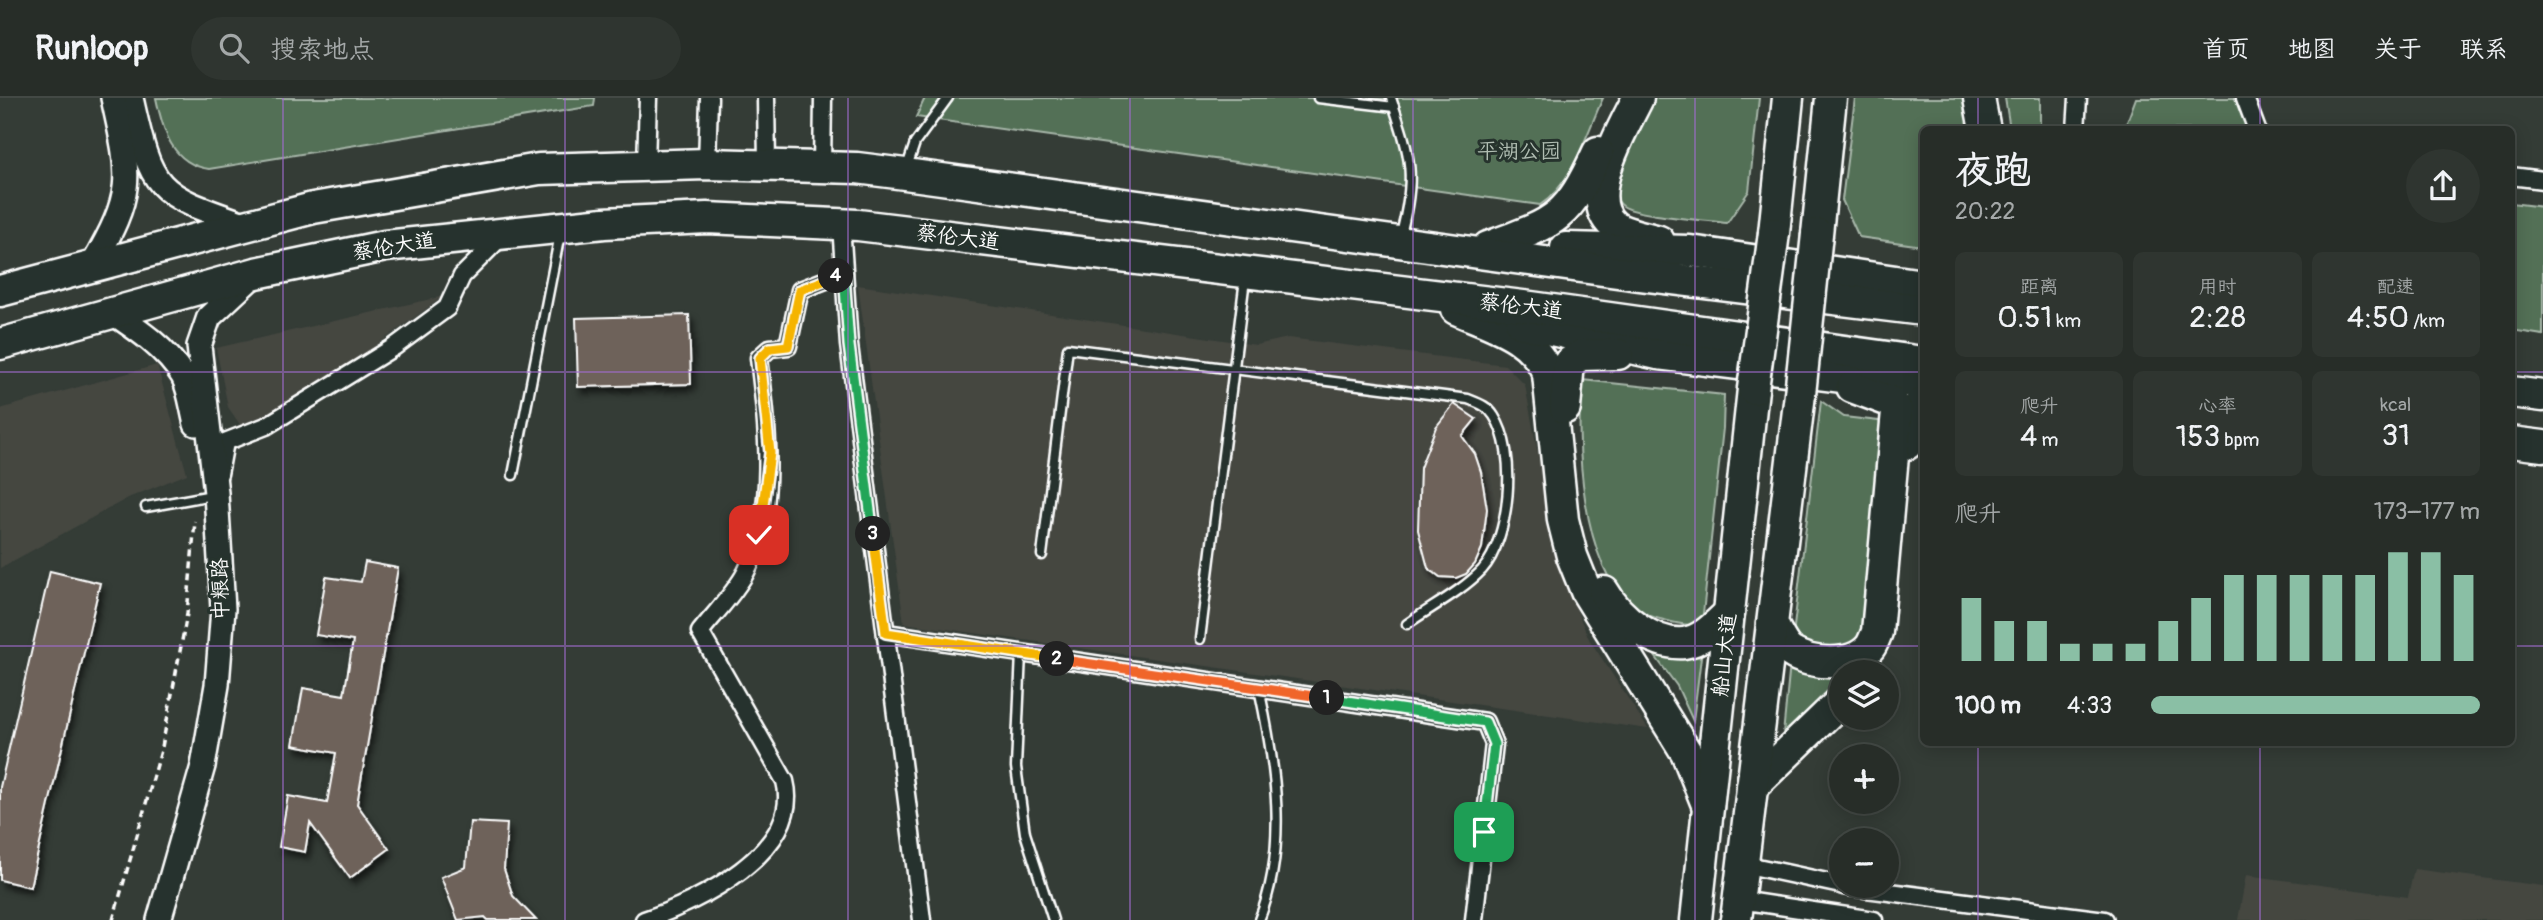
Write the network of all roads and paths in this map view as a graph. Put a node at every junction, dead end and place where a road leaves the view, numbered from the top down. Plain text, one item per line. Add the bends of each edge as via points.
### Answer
1 (113, 98) edge
2 (131, 98) edge
3 (648, 98) edge
4 (709, 98) edge
5 (766, 98) edge
6 (823, 98) edge
7 (948, 98) edge
8 (1318, 98) edge
9 (1624, 98) edge
10 (1638, 98) edge
11 (1787, 98) edge
12 (1830, 98) edge
13 (1979, 98) edge
14 (1992, 98) edge
15 (2078, 98) edge
16 (2245, 98) edge
17 (1393, 102) edge
18 (1984, 126) edge
19 (1996, 126) edge
20 (2076, 126) edge
21 (2256, 126) edge
22 (646, 164) junction
23 (707, 164) junction
24 (767, 165) junction
25 (822, 167) junction
26 (905, 174) junction
27 (2515, 176) edge
28 (2543, 180) edge
29 (247, 225) junction
30 (841, 225) junction
31 (561, 227) junction
32 (506, 232) junction
33 (1412, 244) junction
34 (1488, 247) junction
35 (1690, 251) junction
36 (92, 266) junction
37 (1246, 272) junction
38 (256, 273) junction
39 (844, 273) junction
40 (1885, 277) junction
41 (1920, 278) edge
42 (1920, 284) edge
43 (1357, 286) junction
44 (0, 291) edge
45 (1456, 309) junction
46 (1920, 310) edge
47 (110, 311) junction
48 (0, 344) edge
49 (1658, 354) junction
50 (1920, 362) edge
51 (1234, 369) junction
52 (1920, 382) edge
53 (1808, 384) junction
54 (2515, 392) edge
55 (2543, 396) edge
56 (1920, 405) edge
57 (2515, 442) edge
58 (2543, 446) edge
59 (513, 475) dead end
60 (206, 496) junction
61 (146, 507) dead end
62 (1042, 555) dead end
63 (1729, 613) junction
64 (1407, 624) dead end
65 (1772, 624) junction
66 (886, 633) junction
67 (1200, 639) dead end
68 (1021, 653) junction
69 (1876, 660) edge
70 (1259, 688) junction
71 (1829, 713) edge
72 (1752, 787) junction
73 (1708, 807) junction
74 (1743, 864) junction
75 (1829, 882) edge
76 (1899, 893) edge
77 (1737, 910) edge
78 (113, 920) edge
79 (148, 920) edge
80 (159, 920) edge
81 (644, 920) edge
82 (922, 920) edge
83 (1053, 920) edge
84 (1259, 920) edge
85 (1474, 920) edge
86 (1696, 920) edge
87 (1874, 920) edge
88 (2105, 920) edge

1 - 36 street via 128,163 125,198
2 - 29 street via 145,159 162,187 187,204
3 - 22 street
4 - 23 street
5 - 24 street
6 - 25 street
7 - 26 lane via 915,144
8 - 17 lane
9 - 34 highway via 1581,188 1563,213
10 - 35 highway via 1607,164 1604,211 1613,226
11 - 63 highway, 船山大道, bridge
12 - 53 highway, 船山大道, bridge
13 - 18 highway
14 - 19 highway
15 - 20 street
16 - 21 street
17 - 33 lane via 1412,165
22 - 23 highway
22 - 29 highway via 539,169 313,208
23 - 24 highway
24 - 25 highway
25 - 26 highway
26 - 33 highway
27 - 28 street
29 - 36 highway
30 - 31 highway, 蔡伦大道 via 706,218
30 - 37 highway, 蔡伦大道
30 - 39 street
31 - 32 highway, 蔡伦大道
31 - 59 lane
32 - 38 highway, 蔡伦大道 via 385,246
32 - 60 street via 462,276 447,308 394,347 266,426 225,442
33 - 34 highway
33 - 46 highway
34 - 35 highway
35 - 40 highway
36 - 44 highway
37 - 43 highway, 蔡伦大道
37 - 51 lane
38 - 47 highway, 蔡伦大道
38 - 60 street, 中粮路 via 209,317 199,346
39 - 66 street
39 - 81 street via 800,290 788,346 770,348 760,358 770,453 759,535 746,572 700,632 785,780 786,811 753,862 680,908
40 - 41 highway
40 - 42 highway
43 - 45 highway
43 - 50 highway, 蔡伦大道
45 - 49 highway
45 - 73 highway via 1528,342 1541,357 1548,374 1563,520 1572,556 1586,591 1686,752
47 - 48 highway, 蔡伦大道
47 - 60 street, 中粮路 via 167,355 184,378 198,431
49 - 53 highway
49 - 63 highway via 1581,355 1569,363 1565,419 1575,514 1588,559 1606,596 1626,619 1648,634 1684,643 1704,635
51 - 62 lane via 1068,348
51 - 64 lane via 1468,399 1483,404 1495,416 1504,444 1508,504 1499,545 1481,571
51 - 67 lane
52 - 53 highway
53 - 65 highway, 船山大道
53 - 65 highway via 1892,402 1897,411 1877,632 1871,647 1859,656 1812,662 1788,651
54 - 55 highway
56 - 69 highway via 1910,412 1892,621
57 - 58 highway
60 - 61 lane
60 - 78 path via 196,528 187,614 165,734
60 - 79 street, 中粮路 via 214,610 208,687 193,768
60 - 80 street, 中粮路 via 223,609 217,685 203,766
63 - 73 highway, 船山大道
65 - 72 highway, 船山大道
66 - 68 street
66 - 82 street
68 - 70 street
68 - 83 lane via 1016,767 1025,833
70 - 84 lane via 1276,792 1275,846 1267,900
70 - 85 street via 1485,722 1494,744
71 - 72 highway
72 - 74 highway, 船山大道
73 - 86 highway, 船山大道
74 - 75 street
74 - 77 highway, 船山大道
76 - 88 street
77 - 87 street

